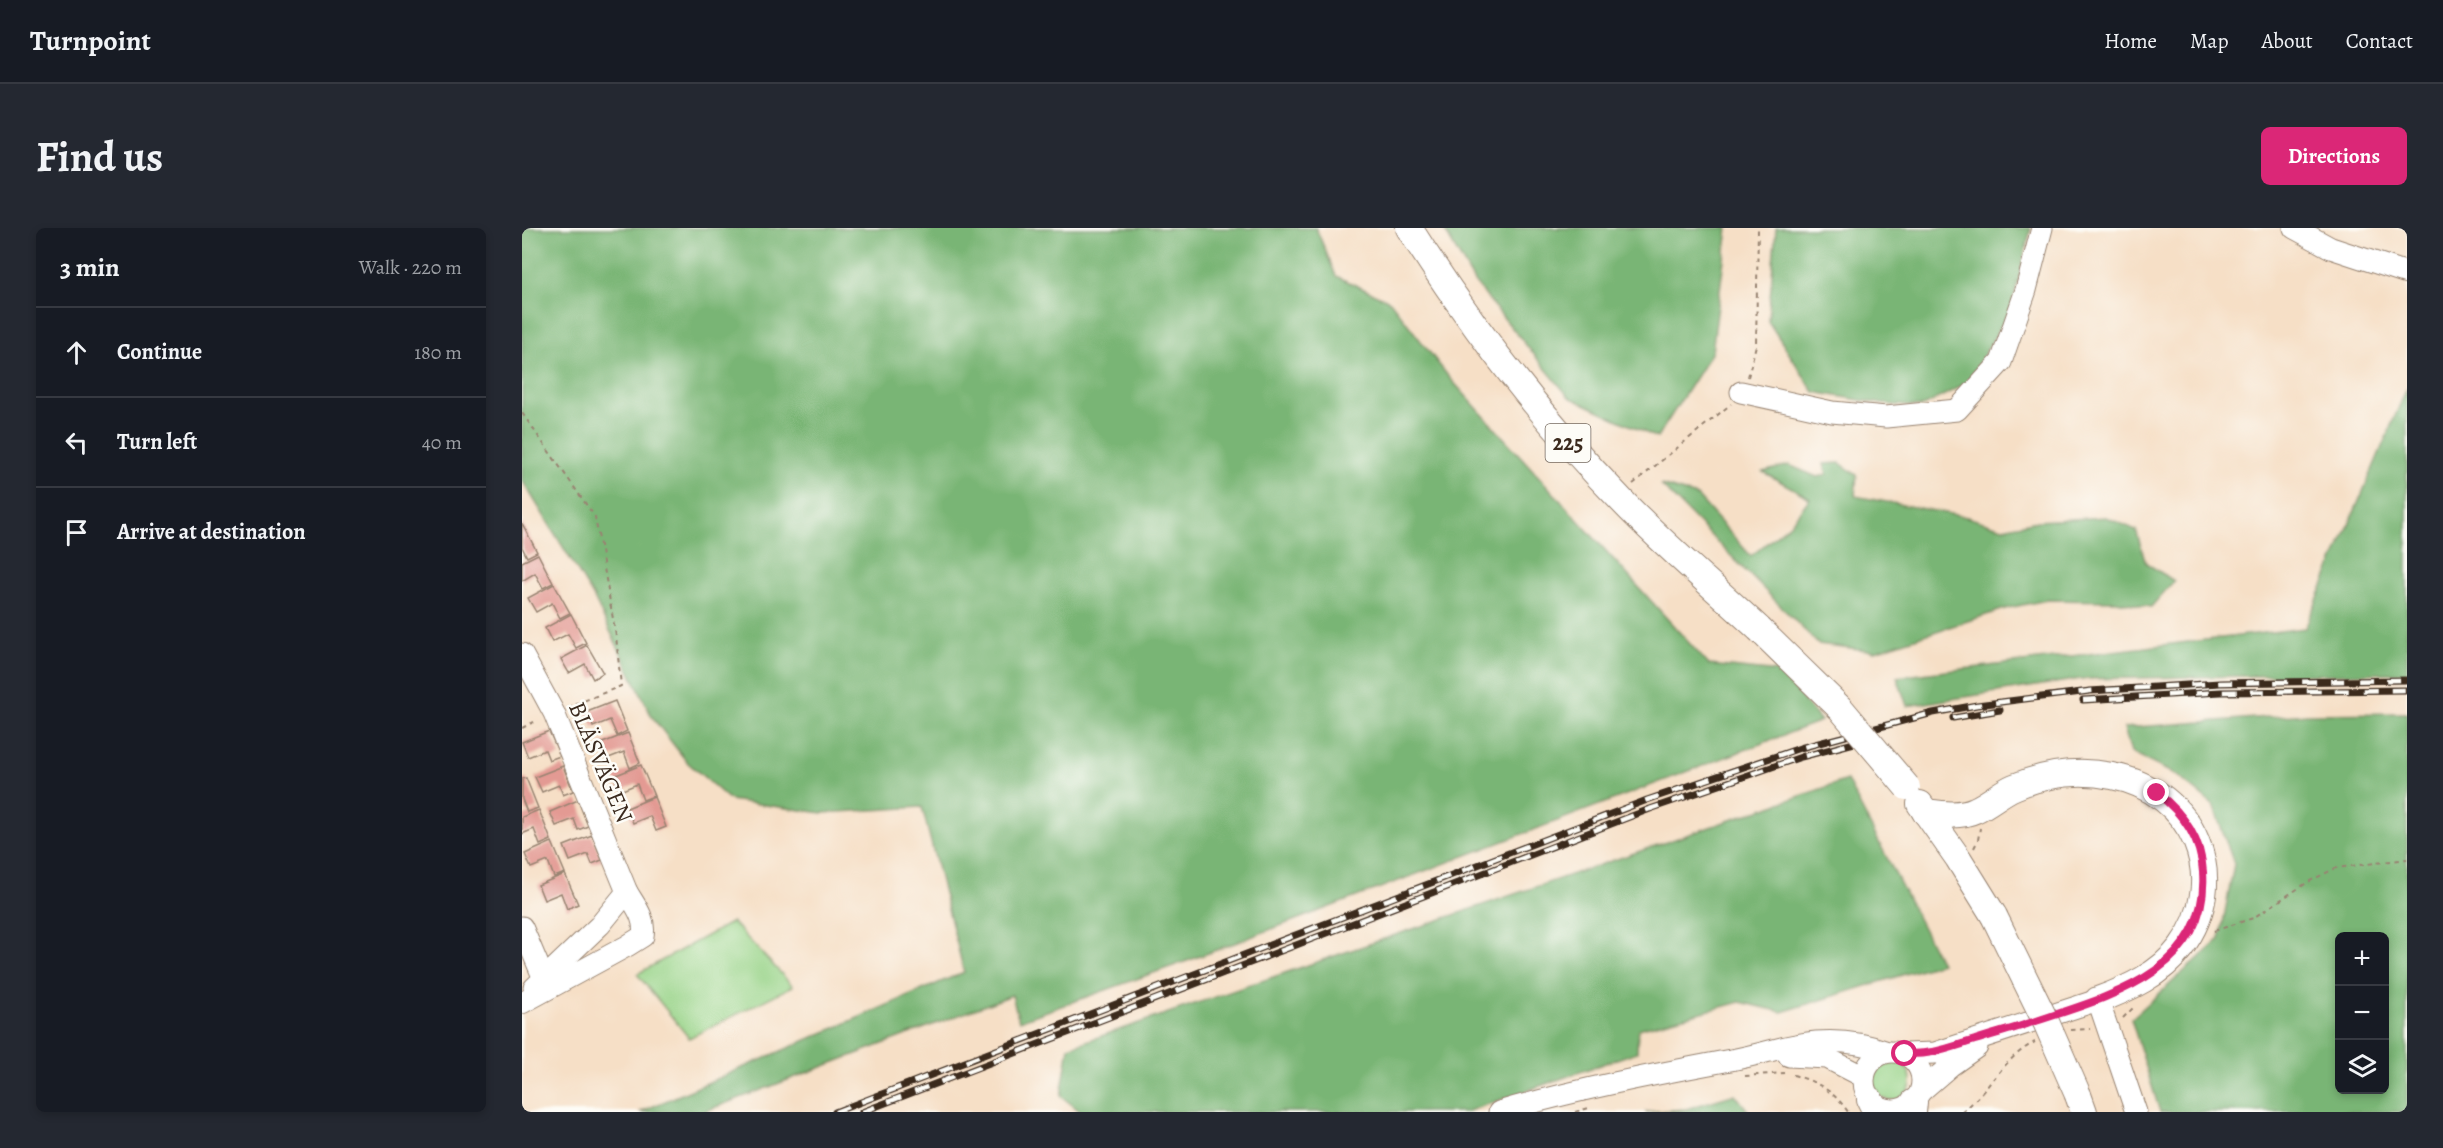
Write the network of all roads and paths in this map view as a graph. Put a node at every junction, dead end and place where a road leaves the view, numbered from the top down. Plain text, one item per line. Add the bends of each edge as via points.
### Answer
1 (1409, 228) edge
2 (1758, 228) edge
3 (2042, 228) edge
4 (2294, 228) edge
5 (2407, 273) edge
6 (1742, 392) junction
7 (522, 413) edge
8 (1626, 477) dead end
9 (522, 654) edge
10 (554, 713) junction
11 (1974, 811) junction
12 (1925, 812) junction
13 (1958, 858) junction
14 (2407, 859) edge
15 (627, 892) junction
16 (600, 925) junction
17 (522, 927) edge
18 (2205, 934) dead end
19 (627, 946) junction
20 (544, 979) junction
21 (2141, 999) dead end
22 (2098, 1000) junction
23 (522, 1001) edge
24 (2107, 1025) junction
25 (2011, 1029) junction
26 (2069, 1030) dead end
27 (2042, 1039) dead end
28 (1896, 1053) junction
29 (1747, 1057) junction
30 (1737, 1078) dead end
31 (1870, 1096) edge
32 (1916, 1101) edge
33 (2081, 1103) edge
34 (1593, 1107) dead end
35 (1499, 1112) edge
36 (1575, 1112) edge
37 (1848, 1112) edge
38 (1962, 1112) edge
39 (2136, 1112) edge

1 - 12 main road, 225, bridge via 1500,361 1572,448 1623,502 1841,709
2 - 6 path via 1756,345
3 - 6 street via 2001,362 1957,410 1886,417 1832,412
4 - 5 street via 2331,248
6 - 8 path via 1728,408 1633,484
7 - 10 path via 595,517 616,636 621,686
9 - 10 street, BLÄSVÄGEN
10 - 15 street, BLÄSVÄGEN
11 - 12 main road
11 - 13 main road via 1960,839
11 - 22 main road via 2033,780 2090,773 2143,786 2185,818 2199,847 2204,879 2190,934 2166,963 2132,986
12 - 13 main road, 225
13 - 33 main road, 225, bridge via 1994,916
14 - 18 path via 2336,868 2253,918
15 - 16 street
15 - 19 street, BLÄSVÄGEN via 645,924 643,936
16 - 19 street via 612,941
16 - 20 street
17 - 20 street
19 - 23 street
20 - 23 street
21 - 24 path via 2126,1017
22 - 24 street
22 - 25 street
24 - 26 path
24 - 39 street
25 - 28 street via 1935,1053
25 - 32 street via 1950,1066
27 - 38 path via 2014,1056
28 - 29 street via 1851,1042 1815,1042
28 - 31 street via 1872,1061
28 - 32 street via 1914,1060 1920,1070 1923,1080
29 - 31 street via 1827,1058
29 - 35 street via 1576,1091
30 - 37 path via 1788,1073 1830,1091
31 - 32 street via 1887,1110 1906,1108
34 - 36 path

